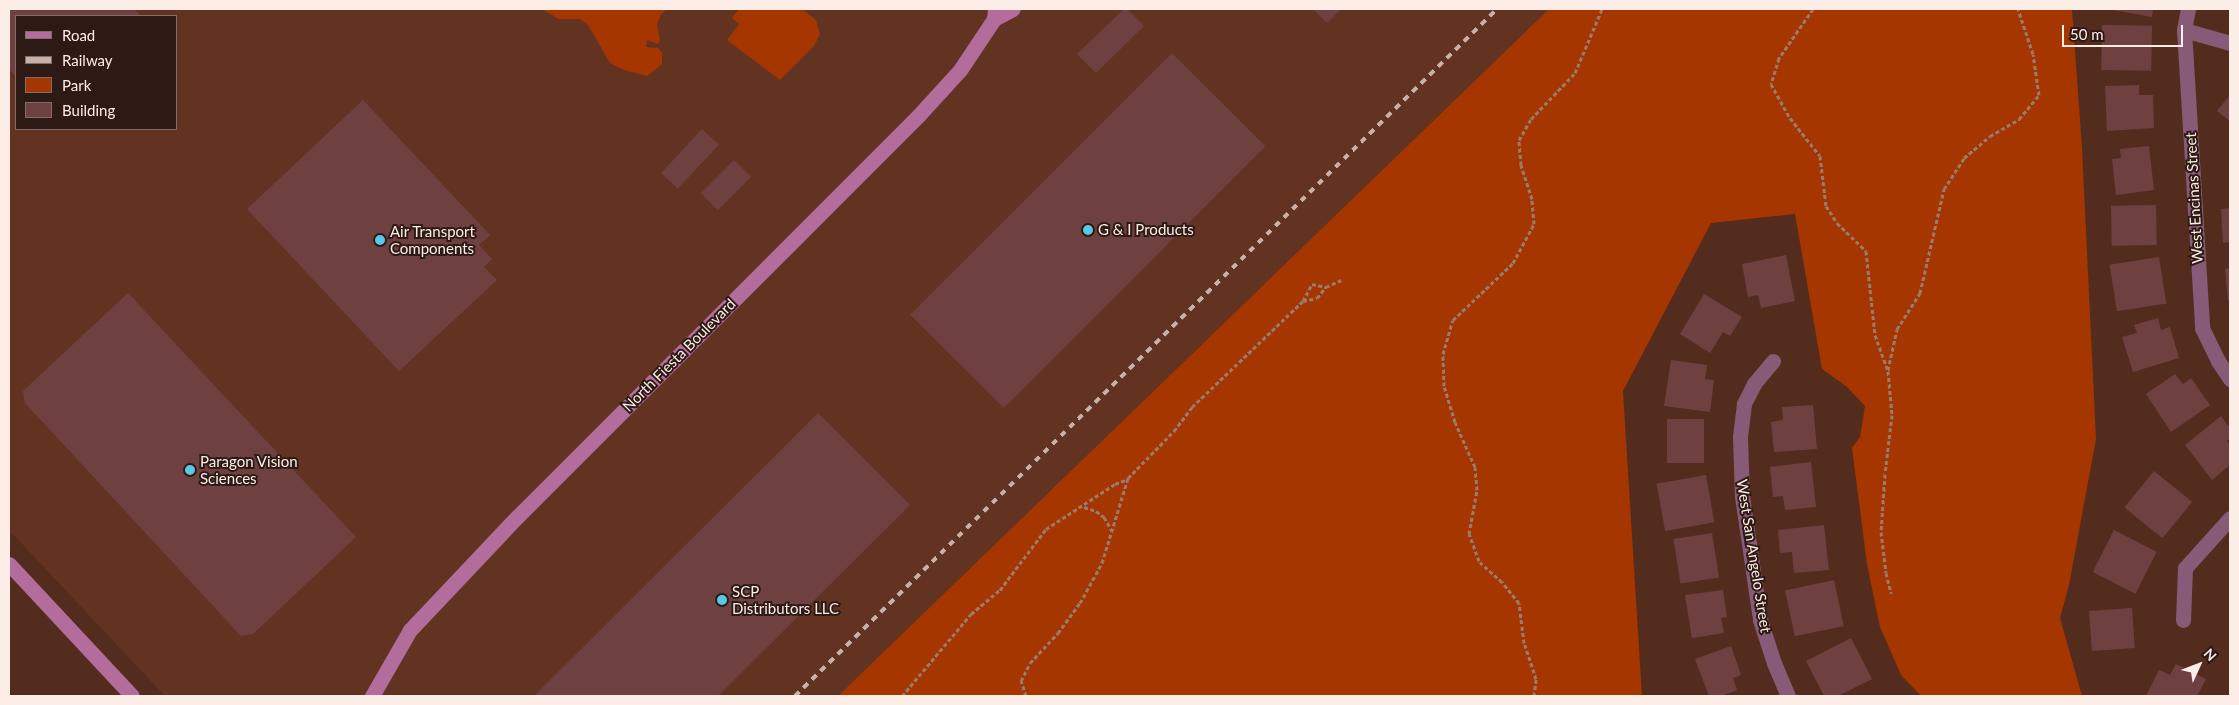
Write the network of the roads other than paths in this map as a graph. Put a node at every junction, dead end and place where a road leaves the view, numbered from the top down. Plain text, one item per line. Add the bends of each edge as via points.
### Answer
1 (1013, 9) edge
2 (2188, 9) edge
3 (995, 14) edge
4 (2184, 30) junction
5 (2230, 43) edge
6 (1772, 361) dead end
7 (2230, 379) edge
8 (2230, 518) edge
9 (9, 564) edge
10 (2183, 620) dead end
11 (132, 696) edge
12 (372, 696) edge
13 (1788, 696) edge

1 - 3 street, North Fiesta Boulevard
2 - 4 street, West Encinas Street
3 - 12 street, North Fiesta Boulevard via 960,70 918,116 517,518 410,630
4 - 5 street
4 - 7 street, West Encinas Street via 2202,328
6 - 13 street, West San Angelo Street via 1754,384 1744,404 1740,437 1742,496 1760,620
8 - 10 street via 2185,568
9 - 11 street

